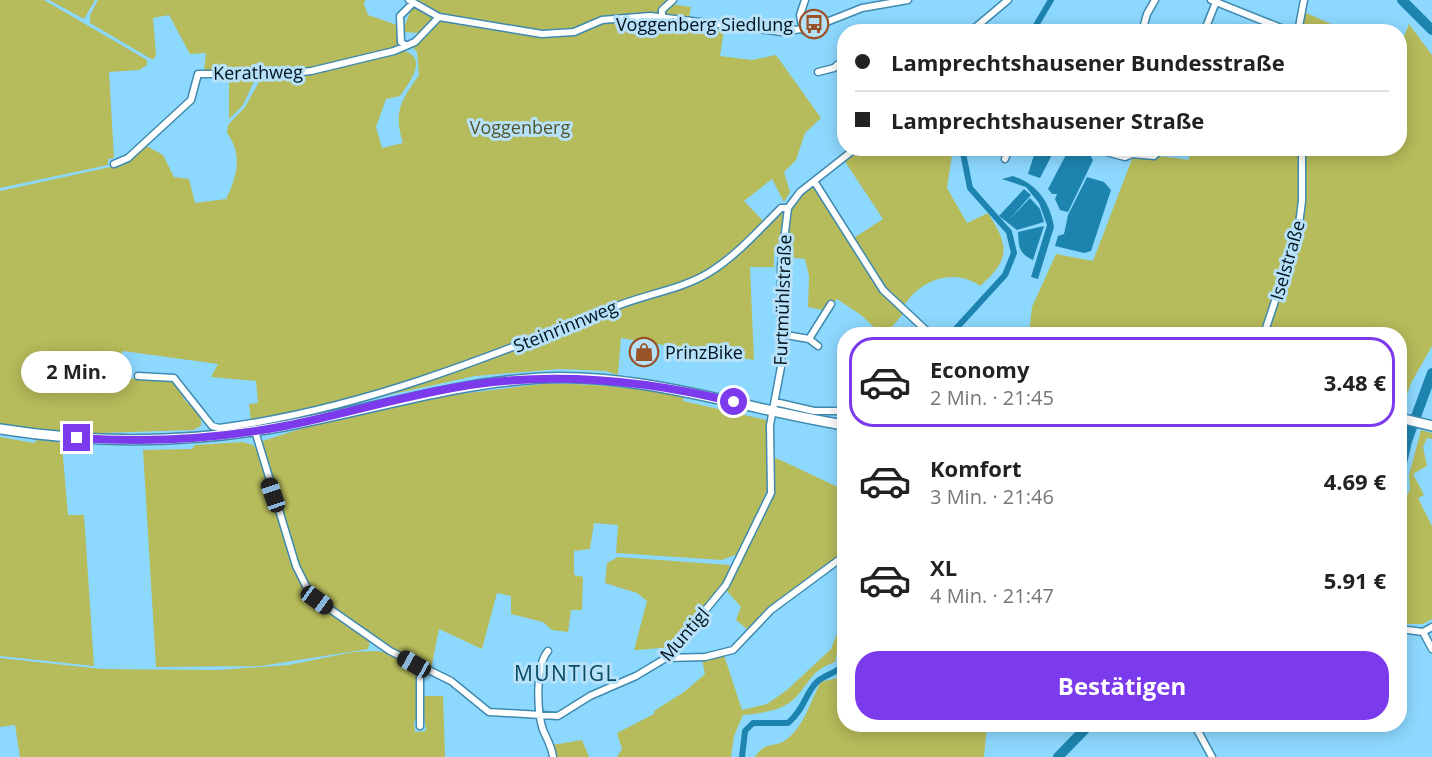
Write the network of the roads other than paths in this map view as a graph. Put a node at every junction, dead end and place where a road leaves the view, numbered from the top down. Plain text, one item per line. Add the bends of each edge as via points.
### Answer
1 (673, 0) edge
2 (805, 0) edge
3 (908, 0) edge
4 (1008, 0) edge
5 (1155, 0) edge
6 (1304, 0) edge
7 (1214, 1) edge
8 (411, 2) edge
9 (662, 16) junction
10 (439, 17) junction
11 (979, 24) edge
12 (1144, 24) edge
13 (1207, 24) edge
14 (1271, 24) edge
15 (1300, 24) edge
16 (803, 30) junction
17 (406, 46) junction
18 (837, 65) edge
19 (818, 72) dead end
20 (846, 156) edge
21 (1006, 156) edge
22 (1302, 156) edge
23 (1005, 159) dead end
24 (114, 164) dead end
25 (814, 181) junction
26 (788, 208) junction
27 (831, 304) dead end
28 (923, 327) edge
29 (1266, 327) edge
30 (780, 334) junction
31 (809, 339) junction
32 (818, 346) dead end
33 (138, 376) dead end
34 (774, 406) junction
35 (837, 411) edge
36 (1407, 420) edge
37 (837, 422) edge
38 (1431, 426) edge
39 (0, 429) edge
40 (255, 431) junction
41 (837, 561) edge
42 (1432, 627) edge
43 (1407, 629) edge
44 (1423, 632) junction
45 (1432, 650) edge
46 (548, 651) dead end
47 (666, 658) junction
48 (420, 667) junction
49 (541, 716) junction
50 (420, 726) dead end
51 (1198, 732) edge
52 (553, 757) edge
53 (1212, 757) edge

1 - 9 street via 662,10
2 - 16 street via 800,15
3 - 16 street via 862,8
4 - 11 street
5 - 12 street
6 - 15 street
7 - 13 street
7 - 14 street
8 - 10 street
8 - 17 street via 400,16 401,42
9 - 10 street via 602,20 574,32 542,34
9 - 16 street via 738,28
10 - 17 street, Kerathweg
17 - 24 street, Kerathweg via 300,73 198,74 190,100 128,158
18 - 19 street
20 - 25 street, Furtmühlstraße
21 - 23 street
22 - 29 street, Iselstraße via 1298,232
25 - 26 street, Furtmühlstraße
25 - 28 street via 883,290
26 - 30 street, Furtmühlstraße via 781,260
26 - 33 street, Steinrinnweg via 781,208 733,255 696,279 384,394 294,416 219,428 212,426 174,378
27 - 31 street
30 - 31 street
30 - 34 street, Furtmühlstraße via 781,367
31 - 32 street
34 - 35 street
34 - 37 main road
34 - 40 main road via 632,382 573,378 477,384
34 - 47 street, Muntigl via 770,425 771,493 762,514 726,585
36 - 38 main road
39 - 40 main road via 118,440
40 - 48 street, Muntigl via 296,566 308,590 390,651
41 - 47 street via 771,610 733,650 705,657
42 - 44 street
43 - 44 street
44 - 45 street
46 - 49 street via 537,685
47 - 49 street, Muntigl via 563,713
48 - 49 street, Muntigl via 451,681 489,712
48 - 50 street
49 - 52 street
51 - 53 street

